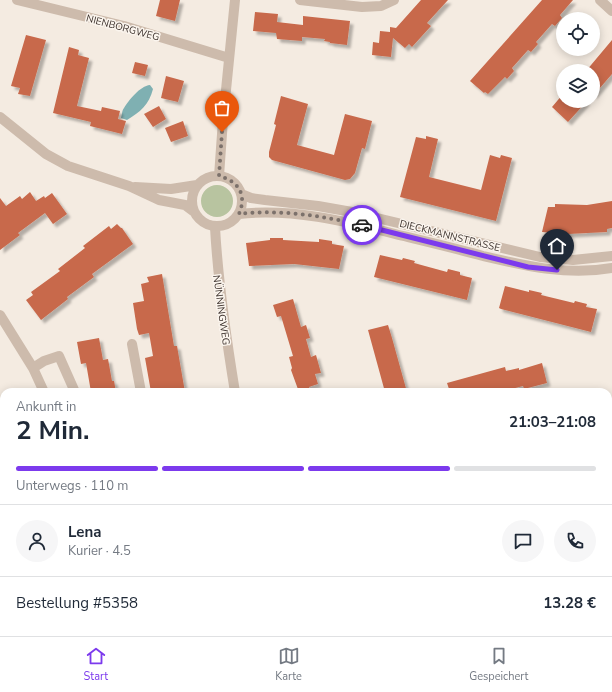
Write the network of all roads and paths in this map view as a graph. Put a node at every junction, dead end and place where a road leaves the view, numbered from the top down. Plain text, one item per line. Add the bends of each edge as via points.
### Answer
1 (17, 0) edge
2 (235, 0) edge
3 (300, 0) edge
4 (394, 0) edge
5 (600, 0) edge
6 (612, 11) edge
7 (229, 58) junction
8 (0, 117) edge
9 (219, 176) junction
10 (197, 185) junction
11 (129, 186) junction
12 (241, 194) junction
13 (193, 211) junction
14 (239, 214) junction
15 (215, 227) junction
16 (612, 256) edge
17 (612, 268) edge
18 (0, 315) edge
19 (132, 344) dead end
20 (33, 368) junction
21 (42, 388) edge
22 (73, 388) edge
23 (140, 388) edge
24 (233, 388) edge

1 - 7 street, NIENBORGWEG via 124,26
2 - 7 street
3 - 4 street via 362,7 381,6
5 - 6 street
7 - 9 street
8 - 11 street via 46,154 68,166
9 - 10 street via 211,176
9 - 12 street via 233,182
10 - 11 street via 171,189
10 - 13 street via 191,198
11 - 13 street via 159,200 185,205
12 - 14 street via 242,207
12 - 16 street, DIECKMANNSTRASSE via 251,198 358,213 540,257 573,260
13 - 15 street via 202,222
14 - 15 street via 229,224
14 - 17 street, DIECKMANNSTRASSE via 262,212 327,218 540,269 570,271
15 - 24 street, NÜNNINGWEG via 217,270
18 - 20 street
19 - 23 street
20 - 21 street
20 - 22 street via 59,356

